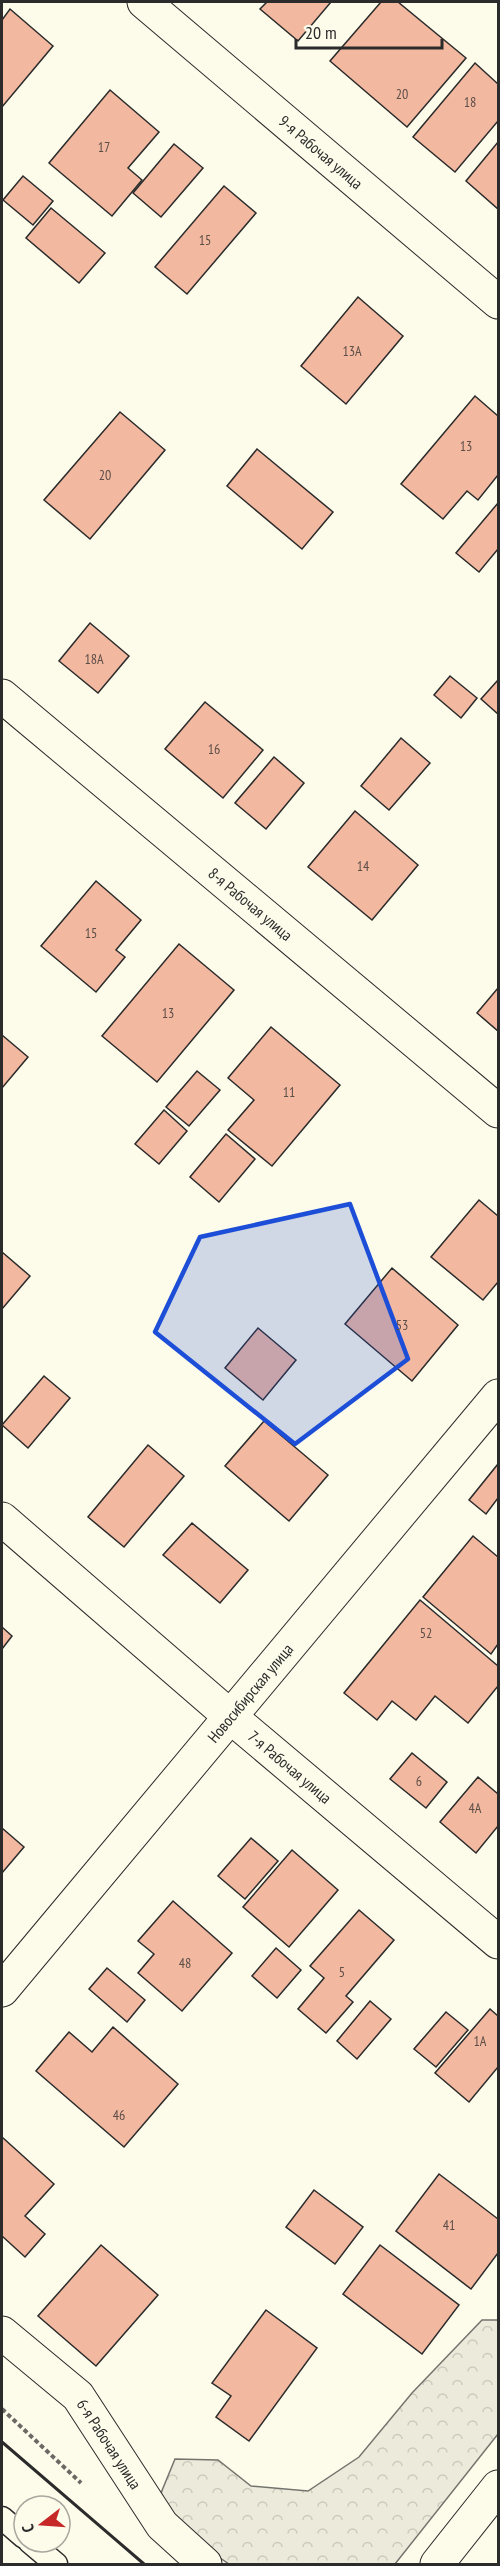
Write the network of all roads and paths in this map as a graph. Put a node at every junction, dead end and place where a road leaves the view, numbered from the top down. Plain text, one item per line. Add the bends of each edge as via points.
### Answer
1 (144, 2) edge
2 (498, 302) edge
3 (2, 696) edge
4 (498, 1111) edge
5 (498, 1396) edge
6 (2, 1519) edge
7 (232, 1718) junction
8 (498, 1942) edge
9 (2, 1990) edge
10 (2, 2333) edge
11 (498, 2487) edge
12 (44, 2554) edge
13 (56, 2565) edge
14 (205, 2565) edge
15 (437, 2565) edge

1 - 2 street, 9-я Рабочая улица
3 - 4 street, 8-я Рабочая улица
5 - 7 street, Новосибирская улица
6 - 7 street, 7-я Рабочая улица
7 - 8 street, 7-я Рабочая улица
7 - 9 street, Новосибирская улица
10 - 14 street, 6-я Рабочая улица via 78,2396 162,2525
11 - 15 street
12 - 13 lane

